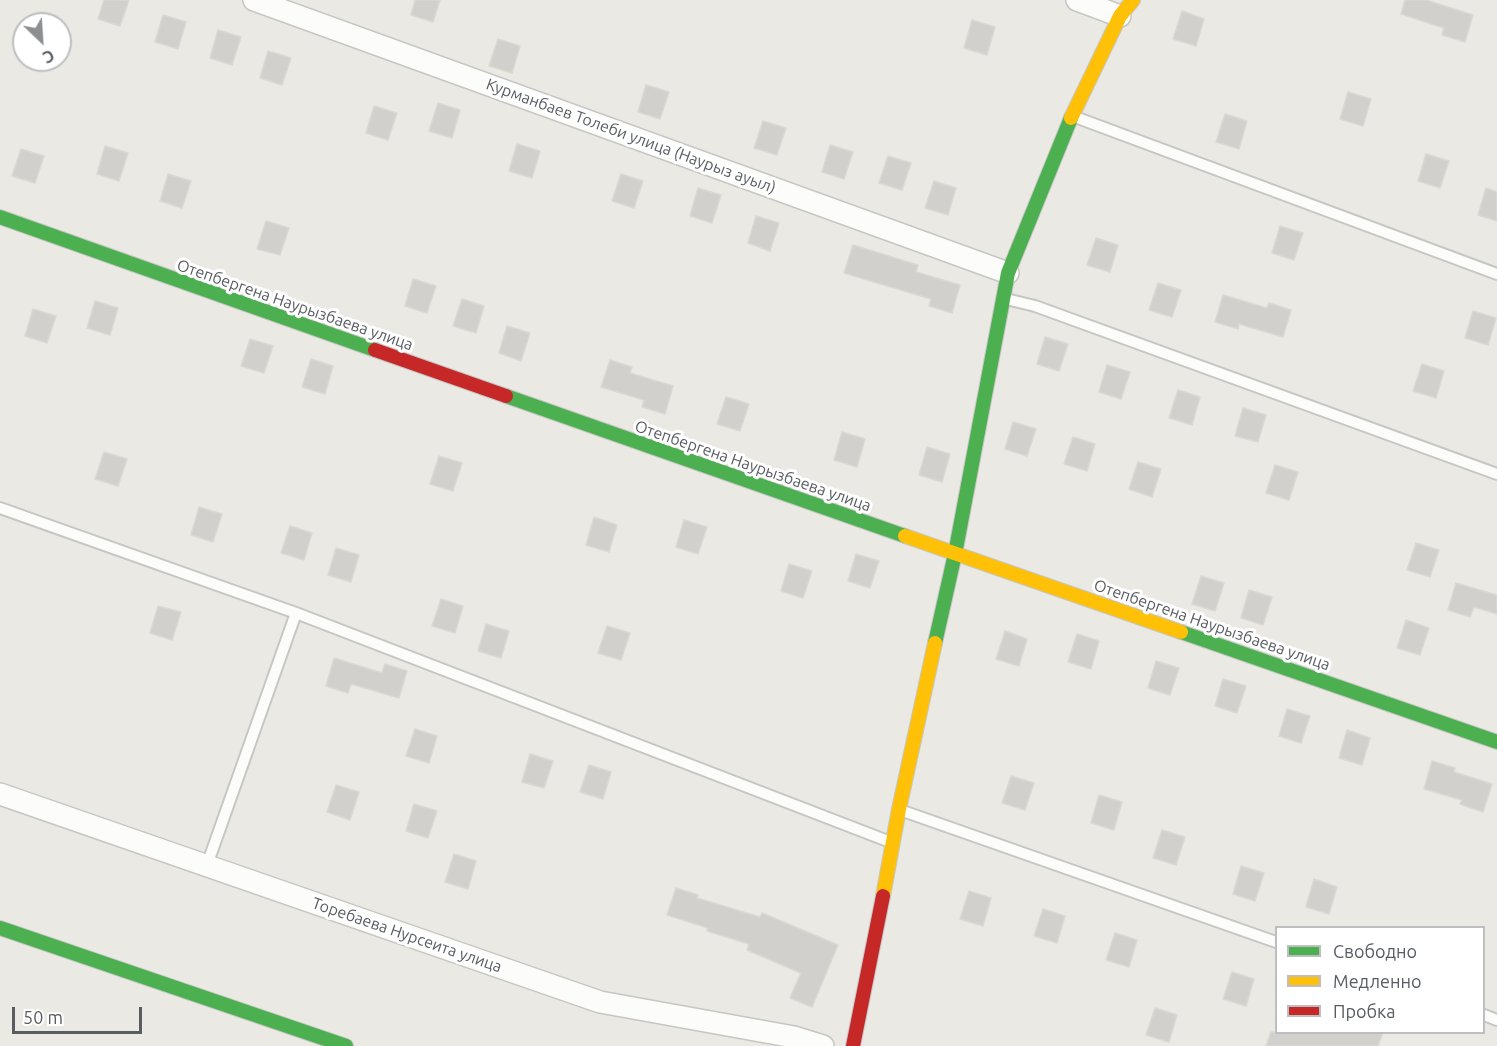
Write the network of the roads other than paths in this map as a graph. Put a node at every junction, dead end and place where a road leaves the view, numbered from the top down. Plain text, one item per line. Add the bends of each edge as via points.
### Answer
1 (254, 0) edge
2 (1077, 0) edge
3 (1126, 8) edge
4 (1072, 116) junction
5 (0, 217) edge
6 (1008, 273) junction
7 (1497, 274) edge
8 (1003, 298) junction
9 (1497, 474) edge
10 (0, 508) edge
11 (955, 554) junction
12 (296, 613) junction
13 (1497, 741) edge
14 (0, 794) edge
15 (899, 809) junction
16 (894, 844) junction
17 (207, 865) junction
18 (0, 928) edge
19 (1275, 942) edge
20 (793, 1041) edge
21 (346, 1046) edge
22 (823, 1046) edge
23 (853, 1046) edge

1 - 6 street, Курманбаев Толеби улица (Наурыз ауыл)
2 - 3 street
3 - 4 main road
4 - 6 main road
4 - 7 lane
5 - 11 main road, Отепбергена Наурызбаева улица
6 - 8 main road
8 - 9 lane via 1035,306
8 - 11 main road
10 - 12 lane
11 - 13 main road, Отепбергена Наурызбаева улица
11 - 15 main road
12 - 16 lane
12 - 17 lane
14 - 17 street, Торебаева Нурсеита улица
15 - 16 main road
15 - 19 lane
16 - 23 main road
17 - 20 street, Торебаева Нурсеита улица via 600,1002
18 - 21 main road
20 - 22 street, Торебаева Нурсеита улица

